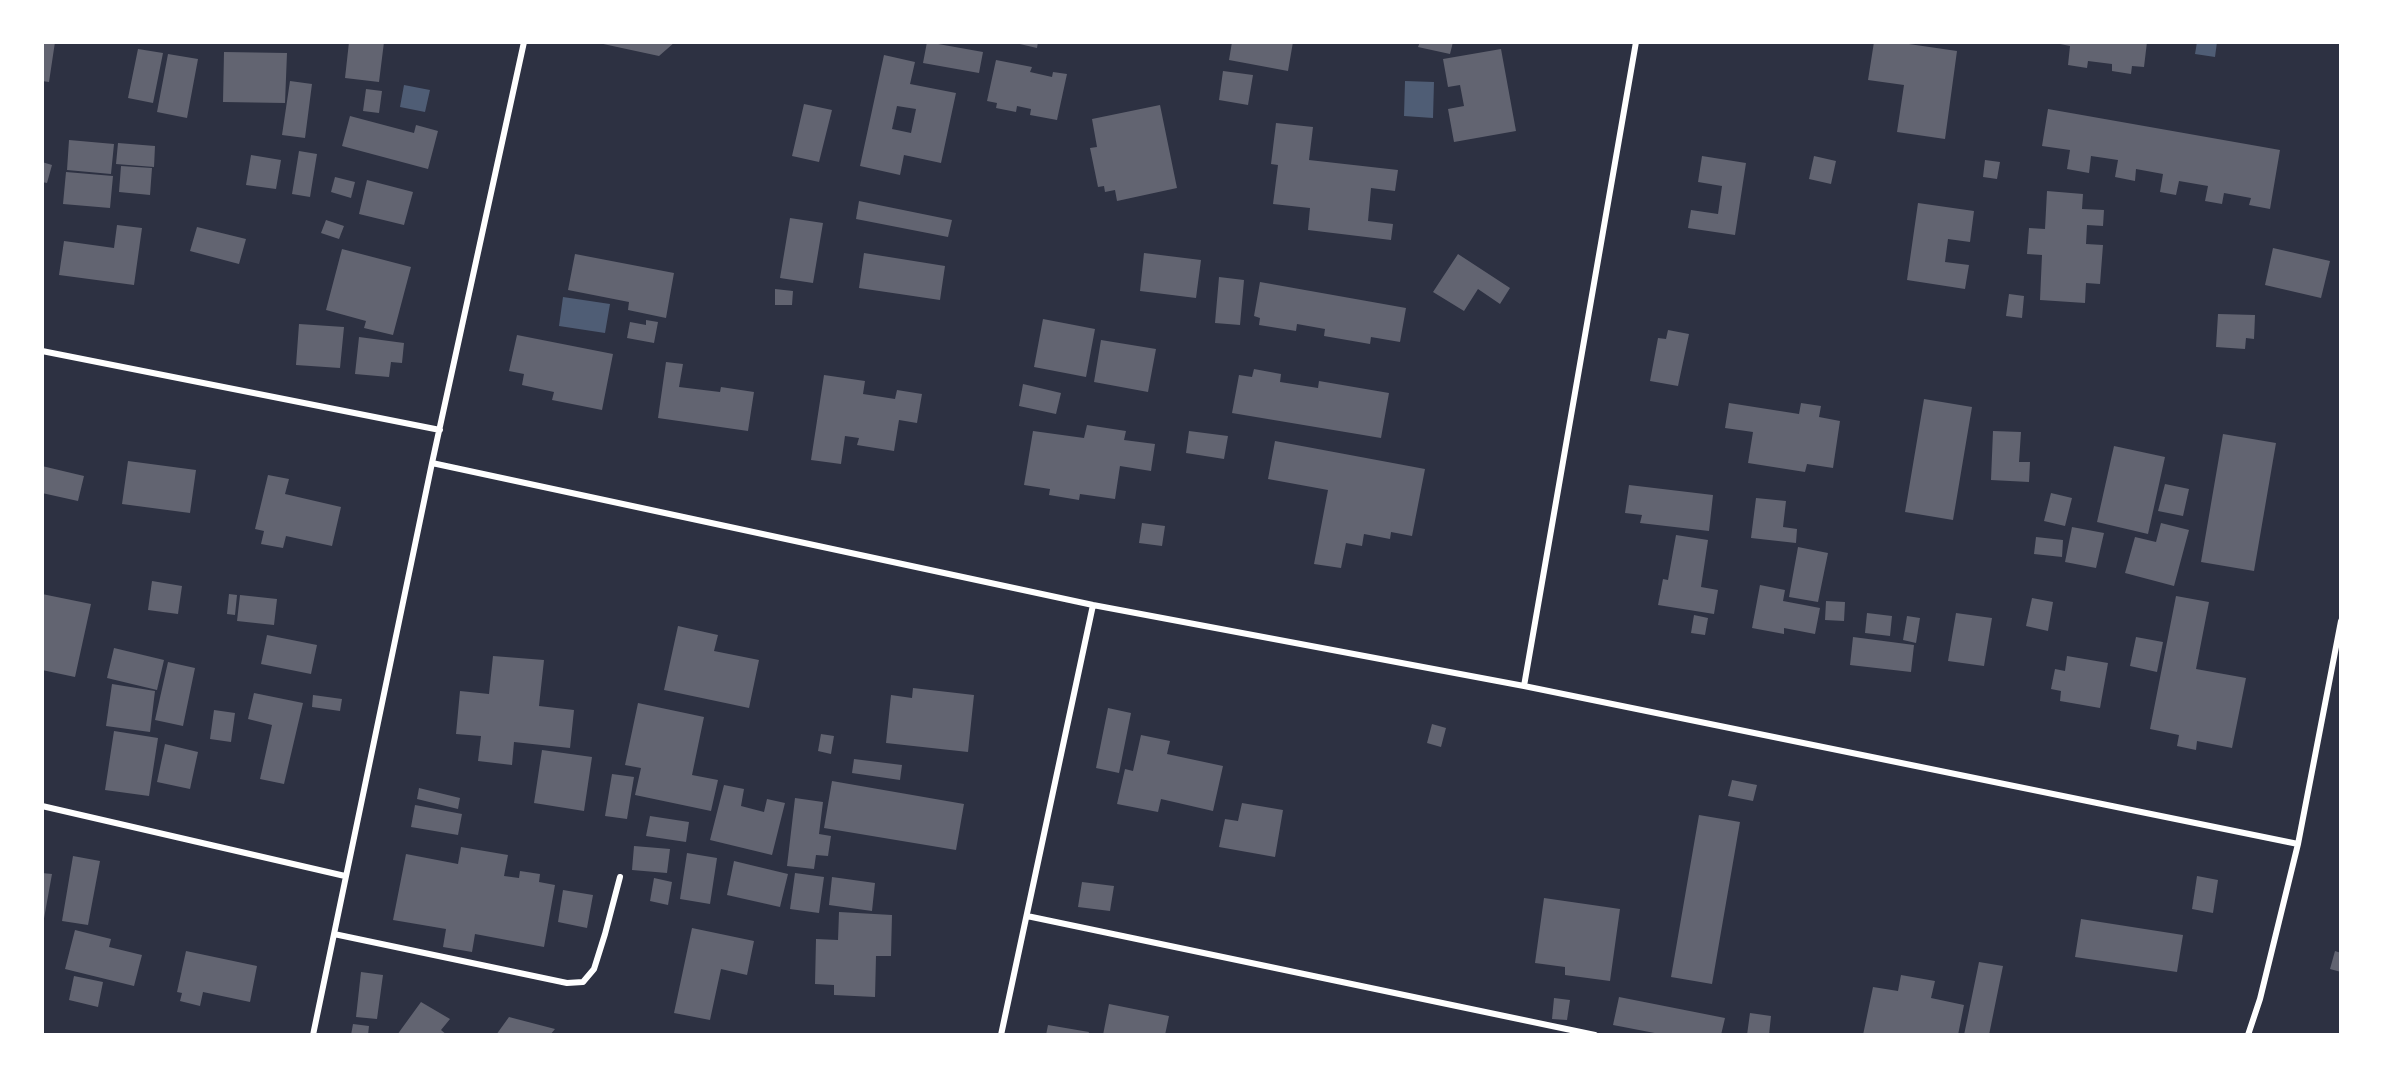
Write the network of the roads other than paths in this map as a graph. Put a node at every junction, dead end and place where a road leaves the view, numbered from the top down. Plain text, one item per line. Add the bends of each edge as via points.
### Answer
1 (524, 42) edge
2 (1636, 42) edge
3 (42, 351) edge
4 (440, 430) junction
5 (432, 463) junction
6 (1093, 605) junction
7 (2341, 621) edge
8 (1524, 686) junction
9 (42, 806) edge
10 (2298, 844) junction
11 (345, 876) junction
12 (620, 877) dead end
13 (1027, 916) junction
14 (333, 934) junction
15 (313, 1035) edge
16 (1001, 1035) edge
17 (1595, 1035) edge
18 (2247, 1035) edge

1 - 4 street
2 - 8 street
3 - 4 street
4 - 5 street
5 - 6 street
5 - 11 street
6 - 8 street
6 - 13 street
7 - 10 street
8 - 10 street
9 - 11 street
10 - 18 street via 2260,999
11 - 14 street
12 - 14 street via 594,969 583,982 567,983
13 - 16 street
13 - 17 street
14 - 15 street

